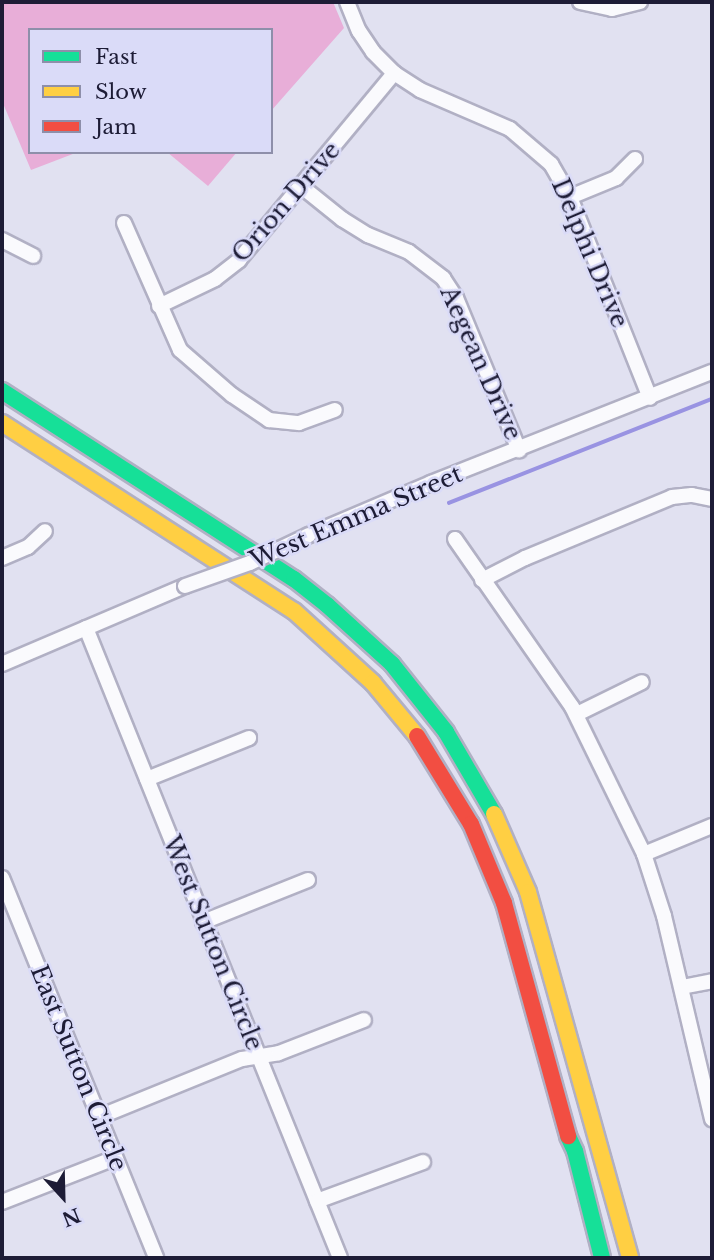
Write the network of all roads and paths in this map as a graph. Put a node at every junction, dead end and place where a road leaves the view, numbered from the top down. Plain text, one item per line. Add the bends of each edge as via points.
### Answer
1 (347, 2) edge
2 (580, 2) edge
3 (640, 2) edge
4 (394, 73) junction
5 (635, 159) dead end
6 (302, 186) junction
7 (570, 197) junction
8 (124, 223) dead end
9 (2, 240) edge
10 (33, 256) dead end
11 (159, 306) junction
12 (712, 372) edge
13 (2, 391) edge
14 (650, 398) junction
15 (335, 410) dead end
16 (2, 423) edge
17 (519, 450) junction
18 (712, 499) edge
19 (46, 531) dead end
20 (455, 539) dead end
21 (2, 558) edge
22 (482, 580) junction
23 (86, 628) junction
24 (2, 664) edge
25 (642, 682) dead end
26 (576, 714) junction
27 (249, 738) dead end
28 (147, 779) junction
29 (712, 826) edge
30 (645, 854) junction
31 (2, 878) edge
32 (308, 880) dead end
33 (203, 922) junction
34 (712, 981) edge
35 (682, 987) junction
36 (364, 1020) dead end
37 (258, 1055) junction
38 (99, 1117) junction
39 (712, 1119) edge
40 (115, 1158) junction
41 (423, 1162) dead end
42 (317, 1201) junction
43 (2, 1202) edge
44 (156, 1258) edge
45 (340, 1258) edge
46 (603, 1258) edge
47 (631, 1258) edge

1 - 4 street, Delphi Drive via 366,42
2 - 3 street via 612,9
4 - 6 street, Orion Drive
4 - 7 street, Delphi Drive via 420,90 510,129 551,164
5 - 7 street via 615,178
6 - 11 street, Orion Drive via 239,260 215,279
6 - 17 street, Aegean Drive via 342,219 409,252 443,278 456,298
7 - 14 street, Delphi Drive
8 - 11 street
9 - 10 street
11 - 15 street via 180,350 232,396 269,420 299,423
12 - 14 street, West Emma Street
13 - 47 main road via 327,605 392,664 446,732 500,825 528,892
14 - 17 street, West Emma Street
16 - 46 main road via 294,611 373,683 415,733 471,824 504,903
17 - 23 street, West Emma Street, bridge
18 - 22 street via 673,497
19 - 21 street via 28,547
20 - 22 street
22 - 26 street via 548,667
23 - 24 street, West Emma Street
23 - 28 street, West Sutton Circle
25 - 26 street
26 - 30 street
27 - 28 street
28 - 33 street, West Sutton Circle
29 - 30 street
30 - 35 street
31 - 38 street, East Sutton Circle
32 - 33 street
33 - 37 street, West Sutton Circle
34 - 35 street
35 - 39 street
36 - 37 street via 279,1053
37 - 38 street
37 - 42 street, West Sutton Circle
38 - 40 street, East Sutton Circle
40 - 43 street
40 - 44 street, East Sutton Circle
41 - 42 street
42 - 45 street, West Sutton Circle

